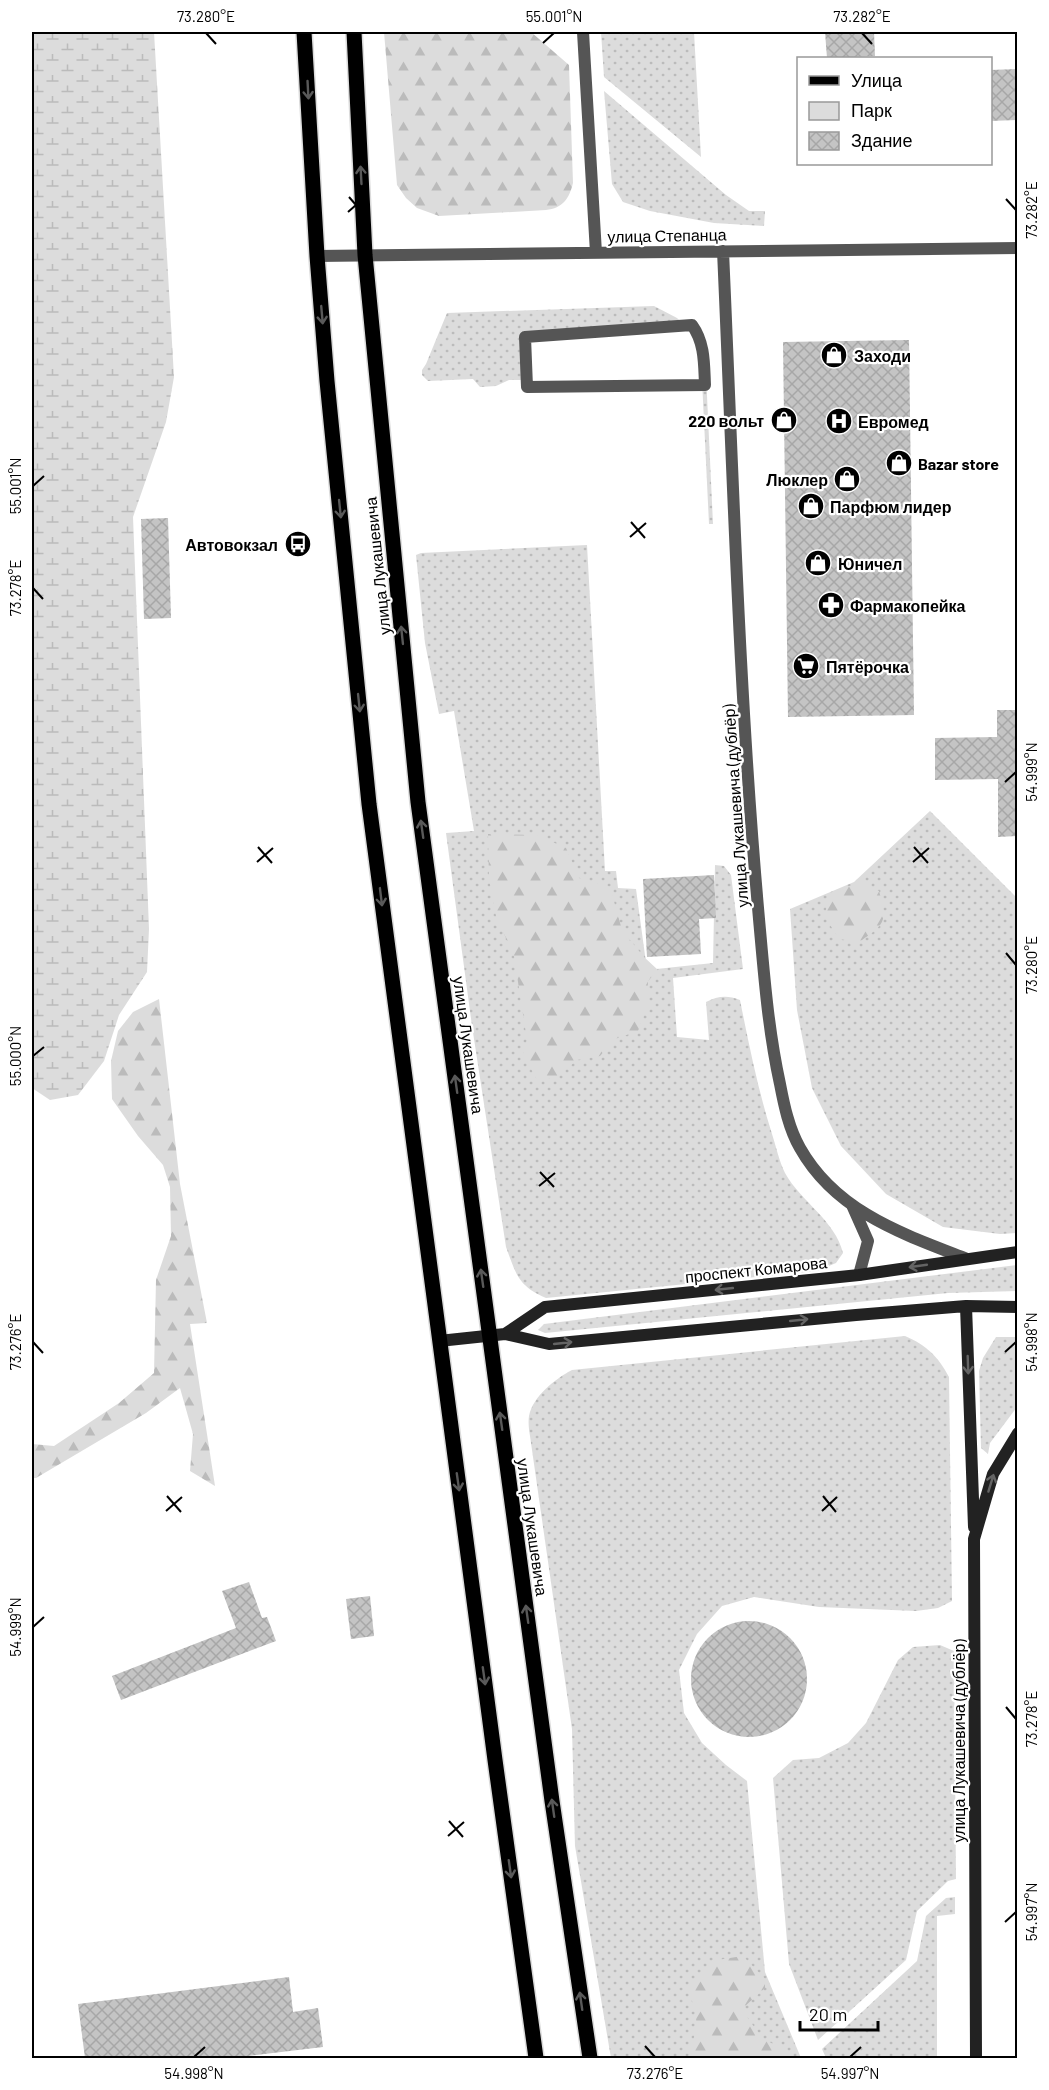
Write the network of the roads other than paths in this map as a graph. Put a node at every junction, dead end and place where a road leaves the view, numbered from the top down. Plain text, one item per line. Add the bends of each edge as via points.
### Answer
1 (304, 32) edge
2 (354, 32) edge
3 (583, 32) edge
4 (1017, 248) edge
5 (723, 251) junction
6 (596, 252) junction
7 (365, 255) junction
8 (317, 256) junction
9 (525, 337) joint
10 (852, 1205) junction
11 (1017, 1252) edge
12 (967, 1259) junction
13 (859, 1275) junction
14 (966, 1306) junction
15 (1017, 1307) edge
16 (506, 1334) junction
17 (490, 1336) junction
18 (439, 1341) junction
19 (1017, 1433) edge
20 (974, 1539) junction
21 (536, 2058) edge
22 (590, 2058) edge
23 (976, 2058) edge

1 -> 8 main road, улица Лукашевича
7 -> 2 main road, улица Лукашевича
3 - 6 street
4 - 5 street, улица Степанца
5 - 6 street, улица Степанца
5 - 10 street, улица Лукашевича (дублёр) via 751,837 767,1012 784,1104 798,1146 820,1178
6 - 7 street, улица Степанца
7 - 8 street, улица Степанца
17 -> 7 main road, улица Лукашевича via 418,802
8 -> 18 main road, улица Лукашевича via 369,804
9 - 9 street via 527,387 705,385 699,335 693,325
10 - 12 street, улица Лукашевича (дублёр) via 894,1231
10 - 13 street via 868,1241
11 - 12 main road, проспект Комарова
12 -> 13 main road, проспект Комарова
13 -> 16 main road, проспект Комарова via 545,1307
14 - 15 main road, проспект Комарова
16 -> 14 main road, проспект Комарова via 549,1344
14 -> 20 main road
16 - 17 main road, проспект Комарова
17 - 18 main road, проспект Комарова
22 -> 17 main road, улица Лукашевича
18 -> 21 main road, улица Лукашевича
20 -> 19 main road, улица Лукашевича (дублёр) via 993,1474
20 - 23 main road, улица Лукашевича (дублёр)

